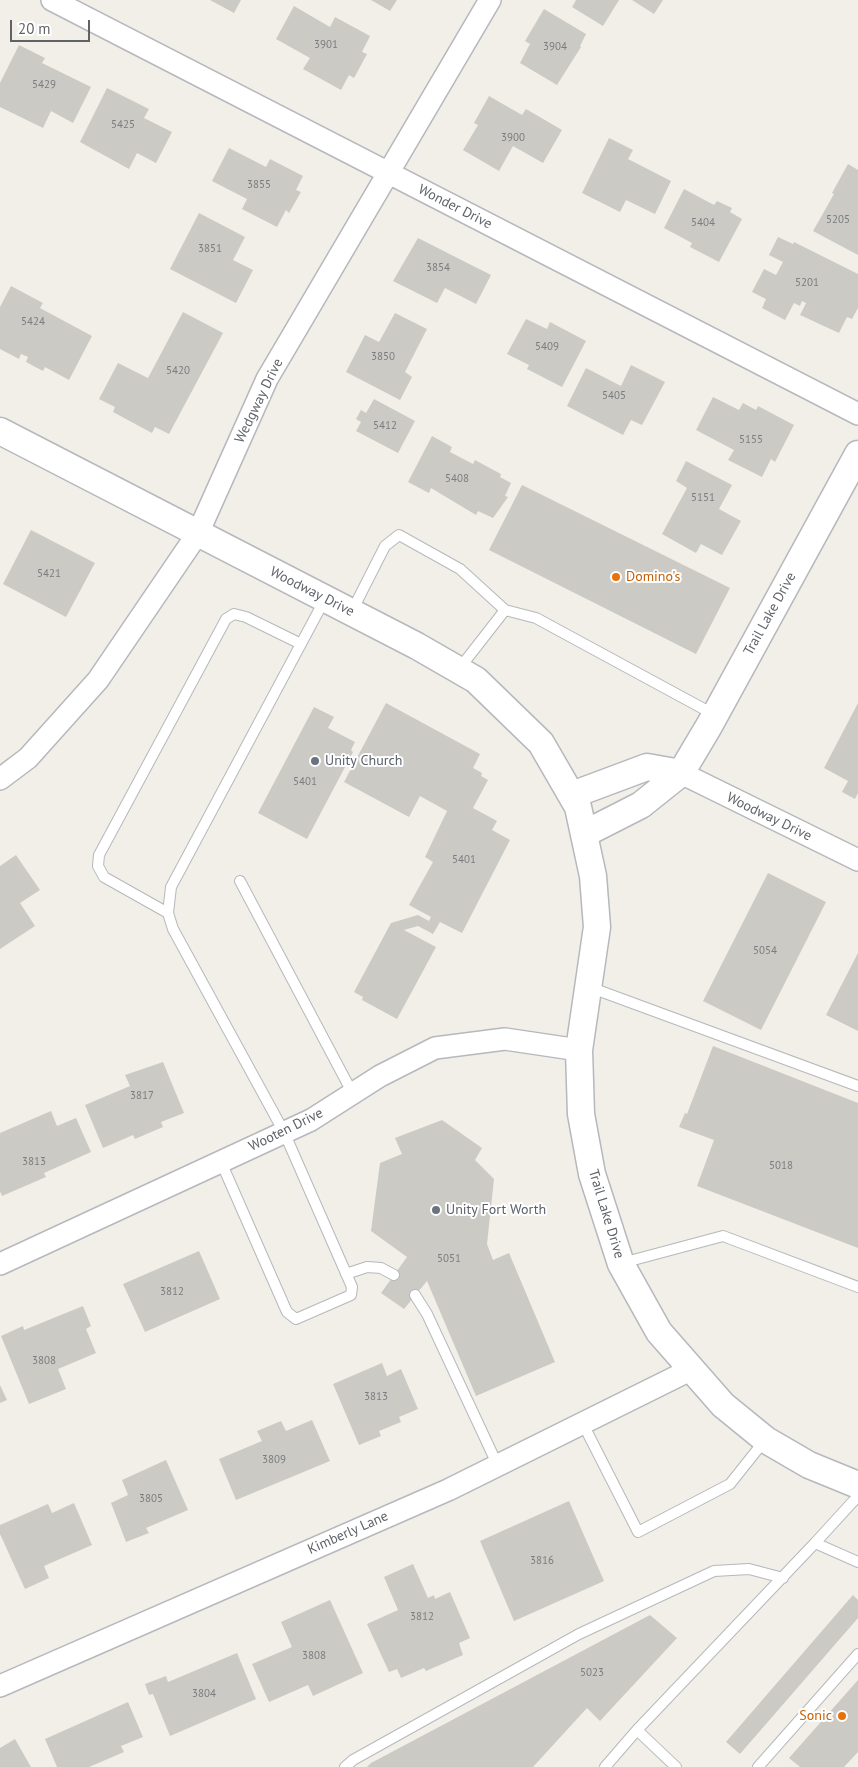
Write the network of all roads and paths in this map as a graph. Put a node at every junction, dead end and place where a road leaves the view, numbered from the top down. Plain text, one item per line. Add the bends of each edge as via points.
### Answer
1 (52, 0) edge
2 (490, 0) edge
3 (388, 172) junction
4 (858, 414) edge
5 (0, 431) edge
6 (858, 454) edge
7 (198, 533) junction
8 (326, 599) junction
9 (505, 610) junction
10 (352, 612) junction
11 (301, 644) junction
12 (458, 670) junction
13 (715, 715) junction
14 (681, 773) junction
15 (0, 779) edge
16 (575, 801) junction
17 (584, 834) junction
18 (858, 860) edge
19 (240, 881) dead end
20 (168, 913) junction
21 (588, 987) junction
22 (579, 1050) junction
23 (858, 1086) edge
24 (352, 1094) junction
25 (284, 1132) junction
26 (221, 1162) junction
27 (0, 1264) edge
28 (621, 1264) junction
29 (346, 1274) junction
30 (394, 1275) dead end
31 (858, 1287) edge
32 (415, 1295) dead end
33 (690, 1370) junction
34 (583, 1424) junction
35 (766, 1440) junction
36 (498, 1466) junction
37 (858, 1485) edge
38 (858, 1496) edge
39 (815, 1544) junction
40 (858, 1562) edge
41 (783, 1578) junction
42 (858, 1654) edge
43 (0, 1686) edge
44 (637, 1730) junction
45 (345, 1767) edge
46 (605, 1767) edge
47 (676, 1767) edge
48 (758, 1767) edge

1 - 3 street, Wonder Drive
2 - 3 street, Wedgway Drive
3 - 4 street, Wonder Drive
3 - 7 street, Wedgway Drive via 267,379
5 - 7 street, Woodway Drive
6 - 13 street, Trail Lake Drive
7 - 8 street, Woodway Drive
7 - 15 street, Wedgway Drive via 98,680 28,758
8 - 10 street, Woodway Drive
8 - 11 lane
9 - 10 lane via 460,569 399,535 385,546
9 - 12 lane
9 - 13 lane via 536,618
10 - 12 street, Woodway Drive
11 - 20 lane via 171,887
11 - 20 lane via 246,617 234,614 226,619 99,855 98,866 104,877
12 - 16 street, Woodway Drive via 476,680 541,743
13 - 14 street, Trail Lake Drive
14 - 16 street via 647,767
14 - 17 street, Trail Lake Drive via 641,805
14 - 18 street, Woodway Drive
16 - 17 street, Trail Lake Drive
17 - 21 street, Trail Lake Drive via 593,876 598,927
19 - 24 lane
20 - 25 lane via 173,929
21 - 22 street, Trail Lake Drive
21 - 23 lane
22 - 24 street, Wooten Drive via 505,1039 435,1048
22 - 28 street, Trail Lake Drive via 581,1114 592,1174
24 - 25 street, Wooten Drive via 311,1120
25 - 26 street, Wooten Drive
25 - 29 lane
26 - 27 street, Wooten Drive
26 - 29 lane via 287,1312 296,1319 351,1296 352,1287
28 - 31 lane via 723,1236
28 - 33 street, Trail Lake Drive via 659,1332
29 - 30 lane via 367,1267 380,1268
32 - 36 lane
33 - 34 street, Kimberly Lane
33 - 35 street, Trail Lake Drive via 724,1405
34 - 35 lane via 638,1532 730,1484
34 - 36 street, Kimberly Lane
35 - 37 street, Trail Lake Drive via 810,1465
36 - 43 street, Kimberly Lane
38 - 39 lane
39 - 40 lane
39 - 41 lane
41 - 44 lane
41 - 45 lane via 749,1569 714,1571 578,1634
42 - 48 lane
44 - 46 lane
44 - 47 lane

